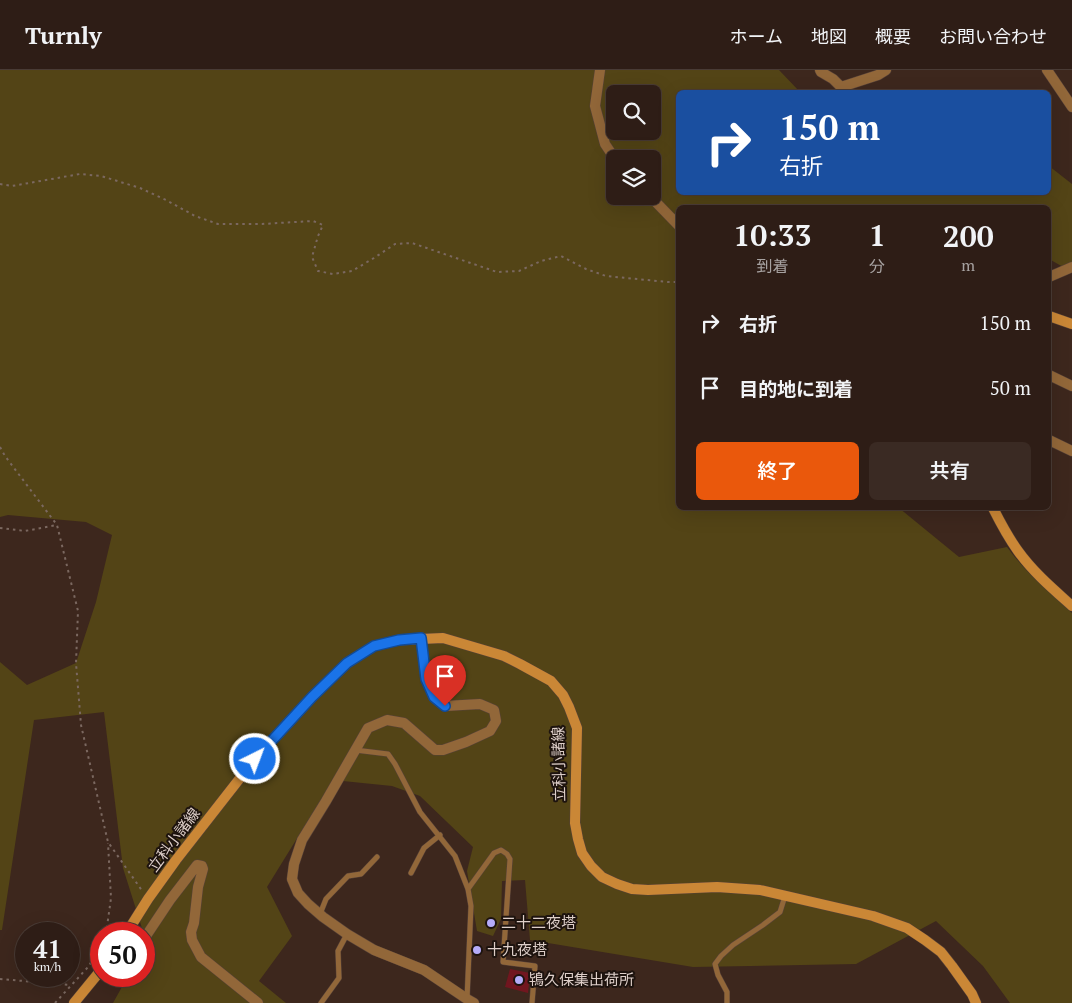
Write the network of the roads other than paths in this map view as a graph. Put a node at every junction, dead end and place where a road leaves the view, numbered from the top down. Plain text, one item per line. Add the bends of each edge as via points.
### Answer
1 (600, 70) edge
2 (820, 70) edge
3 (886, 70) edge
4 (1047, 70) edge
5 (842, 90) edge
6 (1072, 107) edge
7 (609, 150) edge
8 (659, 205) edge
9 (676, 223) edge
10 (1072, 267) edge
11 (1051, 276) edge
12 (1051, 317) edge
13 (1072, 324) edge
14 (1051, 376) edge
15 (1072, 386) edge
16 (1051, 441) edge
17 (1072, 451) edge
18 (994, 510) edge
19 (1072, 606) edge
20 (421, 638) junction
21 (355, 750) junction
22 (440, 835) junction
23 (377, 857) dead end
24 (410, 873) dead end
25 (468, 889) junction
26 (786, 896) junction
27 (320, 914) junction
28 (134, 922) edge
29 (155, 922) edge
30 (347, 934) junction
31 (90, 983) edge
32 (471, 1001) edge
33 (74, 1003) edge
34 (258, 1003) edge
35 (321, 1003) edge
36 (532, 1003) edge
37 (727, 1003) edge
38 (976, 1003) edge

1 - 7 street via 595,106
2 - 5 street via 833,78
3 - 5 street
4 - 6 street
8 - 9 street
10 - 11 street
12 - 13 main road
14 - 15 street
16 - 17 street
18 - 19 main road via 1018,552
20 - 21 street via 426,679 434,697 445,706 480,704 494,710 496,720 490,731 443,750 435,750 404,723 387,720 368,728
20 - 26 main road, 立科小諸線 via 443,638 504,656 550,680 563,695 577,728 575,823 578,839 582,853 602,877 632,889 718,887 760,890
20 - 28 main road, 立科小諸線 via 374,646 347,663 312,697 255,759 176,860
21 - 22 lane via 388,754 420,812
21 - 27 street via 302,840 294,864 292,879 298,893
22 - 24 lane via 424,848
22 - 25 lane via 455,856
23 - 27 lane via 361,874 348,876 326,900
25 - 32 lane via 471,906
25 - 36 lane via 494,853 501,850 507,854 510,859 504,962 535,966
26 - 37 lane via 780,912 733,945 715,964 728,992
26 - 38 main road, 立科小諸線 via 874,916 908,928 941,952
27 - 30 street
29 - 34 street via 197,865 202,866 192,940 201,957
30 - 32 street via 374,950 424,970
30 - 35 lane via 338,952 339,978
31 - 33 main road

